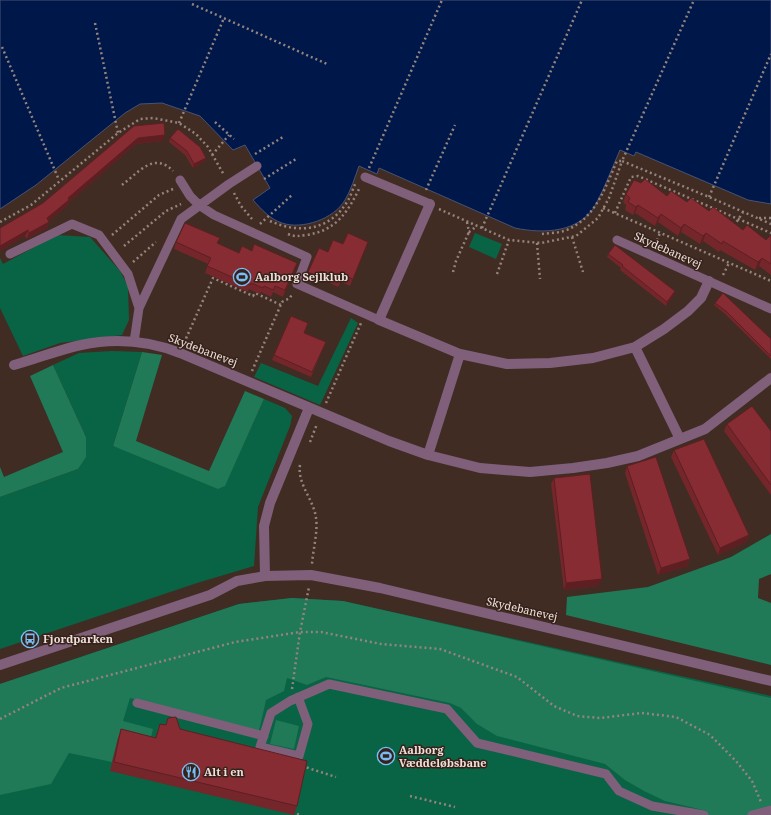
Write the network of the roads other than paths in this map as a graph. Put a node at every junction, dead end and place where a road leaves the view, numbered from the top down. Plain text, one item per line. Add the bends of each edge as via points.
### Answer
1 (256, 166) dead end
2 (366, 175) road end
3 (181, 181) road end
4 (425, 203) joint
5 (199, 205) junction
6 (617, 240) dead end
7 (10, 254) dead end
8 (709, 282) junction
9 (139, 308) junction
10 (771, 309) edge
11 (379, 320) junction
12 (134, 342) junction
13 (635, 347) junction
14 (460, 354) junction
15 (14, 365) dead end
16 (771, 378) edge
17 (309, 408) junction
18 (680, 439) junction
19 (428, 455) junction
20 (265, 576) junction
21 (0, 665) edge
22 (771, 680) edge
23 (294, 699) junction
24 (137, 703) dead end
25 (264, 736) junction
26 (768, 811) edge
27 (704, 815) edge
28 (752, 815) edge

1 - 5 lane
2 - 4 lane
3 - 5 lane
4 - 11 street
5 - 9 lane via 181,219
5 - 11 lane, Skydebanevej via 214,215 307,258 297,284
6 - 8 lane, Skydebanevej
7 - 9 lane via 72,224 99,235 128,274
8 - 10 lane, Skydebanevej
8 - 13 street, Skydebanevej via 701,298 688,311
9 - 12 lane
11 - 14 street, Skydebanevej
12 - 15 street, Skydebanevej via 81,345
12 - 17 street, Skydebanevej via 168,348
13 - 14 street, Skydebanevej via 593,358 550,364 507,364
13 - 18 street
14 - 19 street
16 - 18 street, Skydebanevej via 705,429
17 - 19 street, Skydebanevej
17 - 20 street via 270,503 264,526
18 - 19 street, Skydebanevej via 626,459 530,472 480,468
20 - 21 street, Skydebanevej via 236,582 210,595
20 - 22 street, Skydebanevej via 311,575 380,588
23 - 25 lane via 271,714
23 - 25 lane via 308,724 299,756 260,747
23 - 27 lane via 329,684 447,709 477,743 606,774 620,791 652,806
24 - 25 lane
26 - 28 lane

